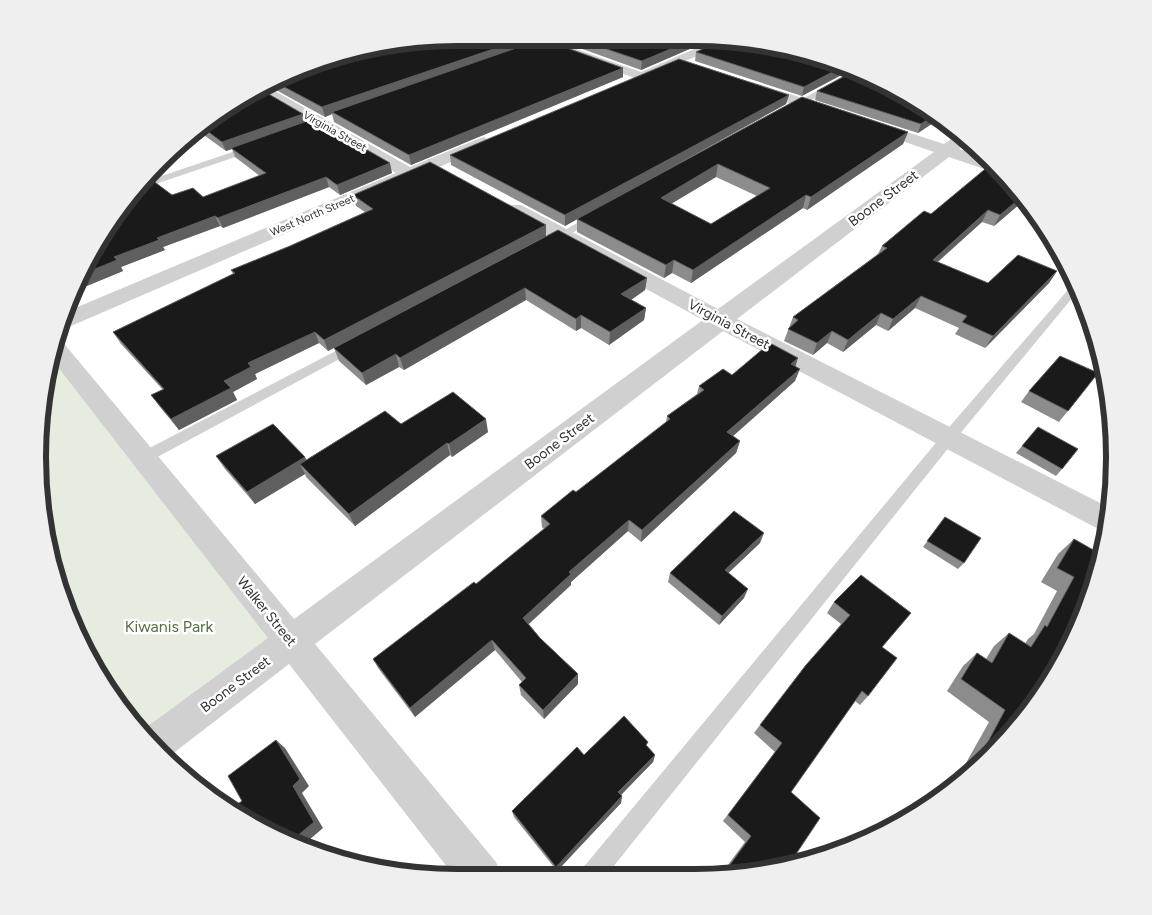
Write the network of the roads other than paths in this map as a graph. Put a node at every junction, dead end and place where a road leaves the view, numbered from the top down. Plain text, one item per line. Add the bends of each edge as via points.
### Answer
1 (546, 46) edge
2 (711, 47) edge
3 (677, 61) junction
4 (694, 67) edge
5 (640, 76) junction
6 (848, 76) edge
7 (739, 82) edge
8 (613, 88) edge
9 (268, 93) edge
10 (802, 102) junction
11 (784, 111) edge
12 (496, 138) edge
13 (955, 144) edge
14 (258, 146) edge
15 (972, 154) edge
16 (432, 164) junction
17 (410, 174) junction
18 (458, 178) edge
19 (151, 183) edge
20 (493, 197) edge
21 (604, 211) edge
22 (553, 239) junction
23 (1071, 292) edge
24 (71, 318) edge
25 (720, 320) junction
26 (361, 342) edge
27 (60, 353) edge
28 (949, 436) junction
29 (143, 458) junction
30 (1101, 517) edge
31 (292, 642) junction
32 (159, 740) edge
33 (475, 869) edge
34 (597, 869) edge

1 - 5 street
2 - 3 street
3 - 4 street
3 - 5 street
5 - 8 street
6 - 10 lane
7 - 10 street
9 - 17 street, Virginia Street
10 - 11 lane
10 - 13 street via 851,119
12 - 16 street, West North Street
13 - 15 street
13 - 25 street, Boone Street
14 - 19 lane
16 - 17 street, West North Street
16 - 18 street
17 - 24 street, West North Street
20 - 22 street, Virginia Street
21 - 22 lane
22 - 25 street, Virginia Street
23 - 28 lane
25 - 28 street, Virginia Street
25 - 31 street, Boone Street
26 - 29 lane
27 - 29 street, Walker Street
28 - 30 street, Virginia Street
28 - 34 lane
29 - 31 street, Walker Street
31 - 32 street, Boone Street
31 - 33 street, Walker Street

